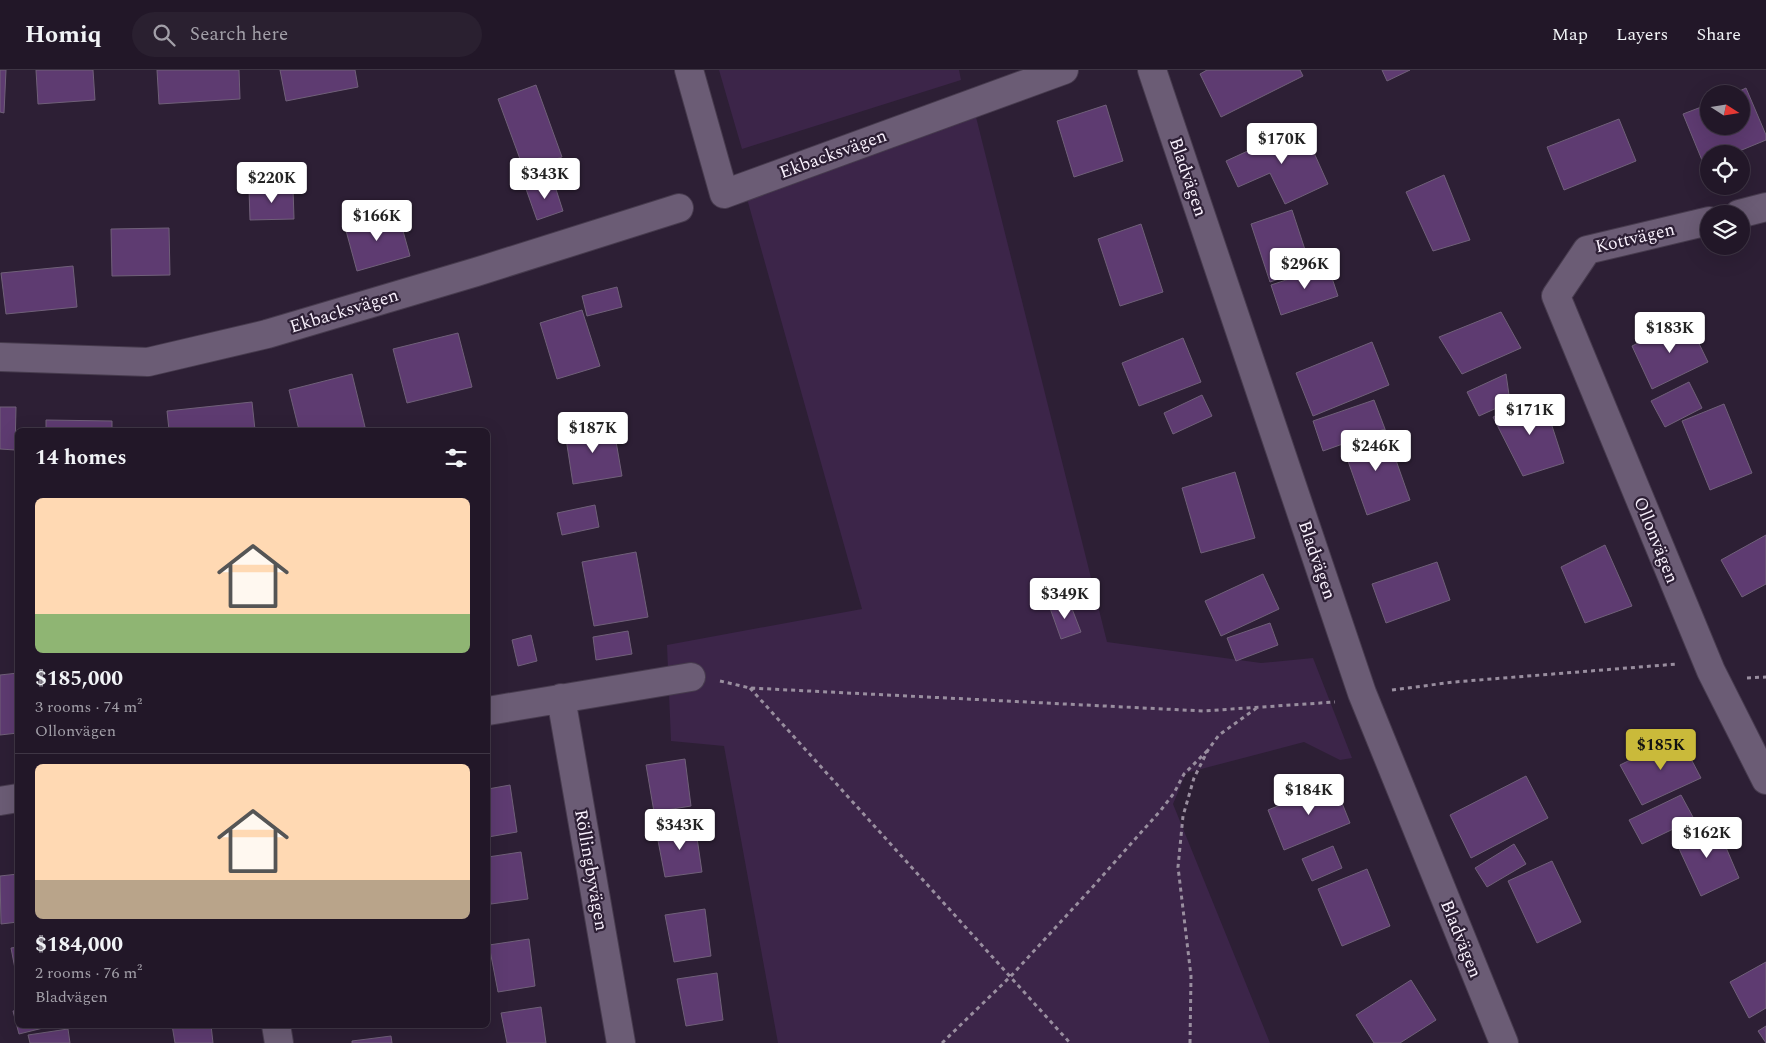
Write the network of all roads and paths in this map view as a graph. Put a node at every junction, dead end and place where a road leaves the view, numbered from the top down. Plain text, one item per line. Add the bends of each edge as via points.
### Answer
1 (689, 70) edge
2 (1064, 70) edge
3 (1152, 70) edge
4 (1766, 207) edge
5 (679, 208) dead end
6 (1750, 211) edge
7 (1700, 223) edge
8 (1556, 296) joint
9 (0, 357) edge
10 (1711, 671) junction
11 (691, 677) dead end
12 (1766, 677) edge
13 (1362, 694) junction
14 (561, 698) junction
15 (1259, 706) junction
16 (490, 711) edge
17 (1208, 750) junction
18 (1766, 780) edge
19 (15, 798) edge
20 (0, 801) edge
21 (1011, 976) junction
22 (276, 1028) edge
23 (279, 1043) edge
24 (620, 1043) edge
25 (942, 1043) edge
26 (1070, 1043) edge
27 (1190, 1043) edge
28 (1504, 1043) edge

1 - 2 street, Ekbacksvägen via 724,194
3 - 13 street, Bladvägen
4 - 6 street
5 - 9 street, Ekbacksvägen via 267,334 148,362
7 - 8 street, Kottvägen via 1587,250
8 - 10 street, Ollonvägen
10 - 12 path via 1744,678
10 - 13 path via 1679,664 1454,682
10 - 18 street, Ollonvägen
11 - 14 street
13 - 15 path via 1339,701
13 - 28 street, Bladvägen
14 - 16 street
14 - 24 street, Röllingbyvägen
15 - 17 path via 1219,734
15 - 21 path via 1203,711 750,688
17 - 21 path via 1184,774 1162,810
17 - 27 path via 1194,778 1183,816 1178,867 1190,976
19 - 20 street
21 - 25 path
21 - 26 path
22 - 23 street

